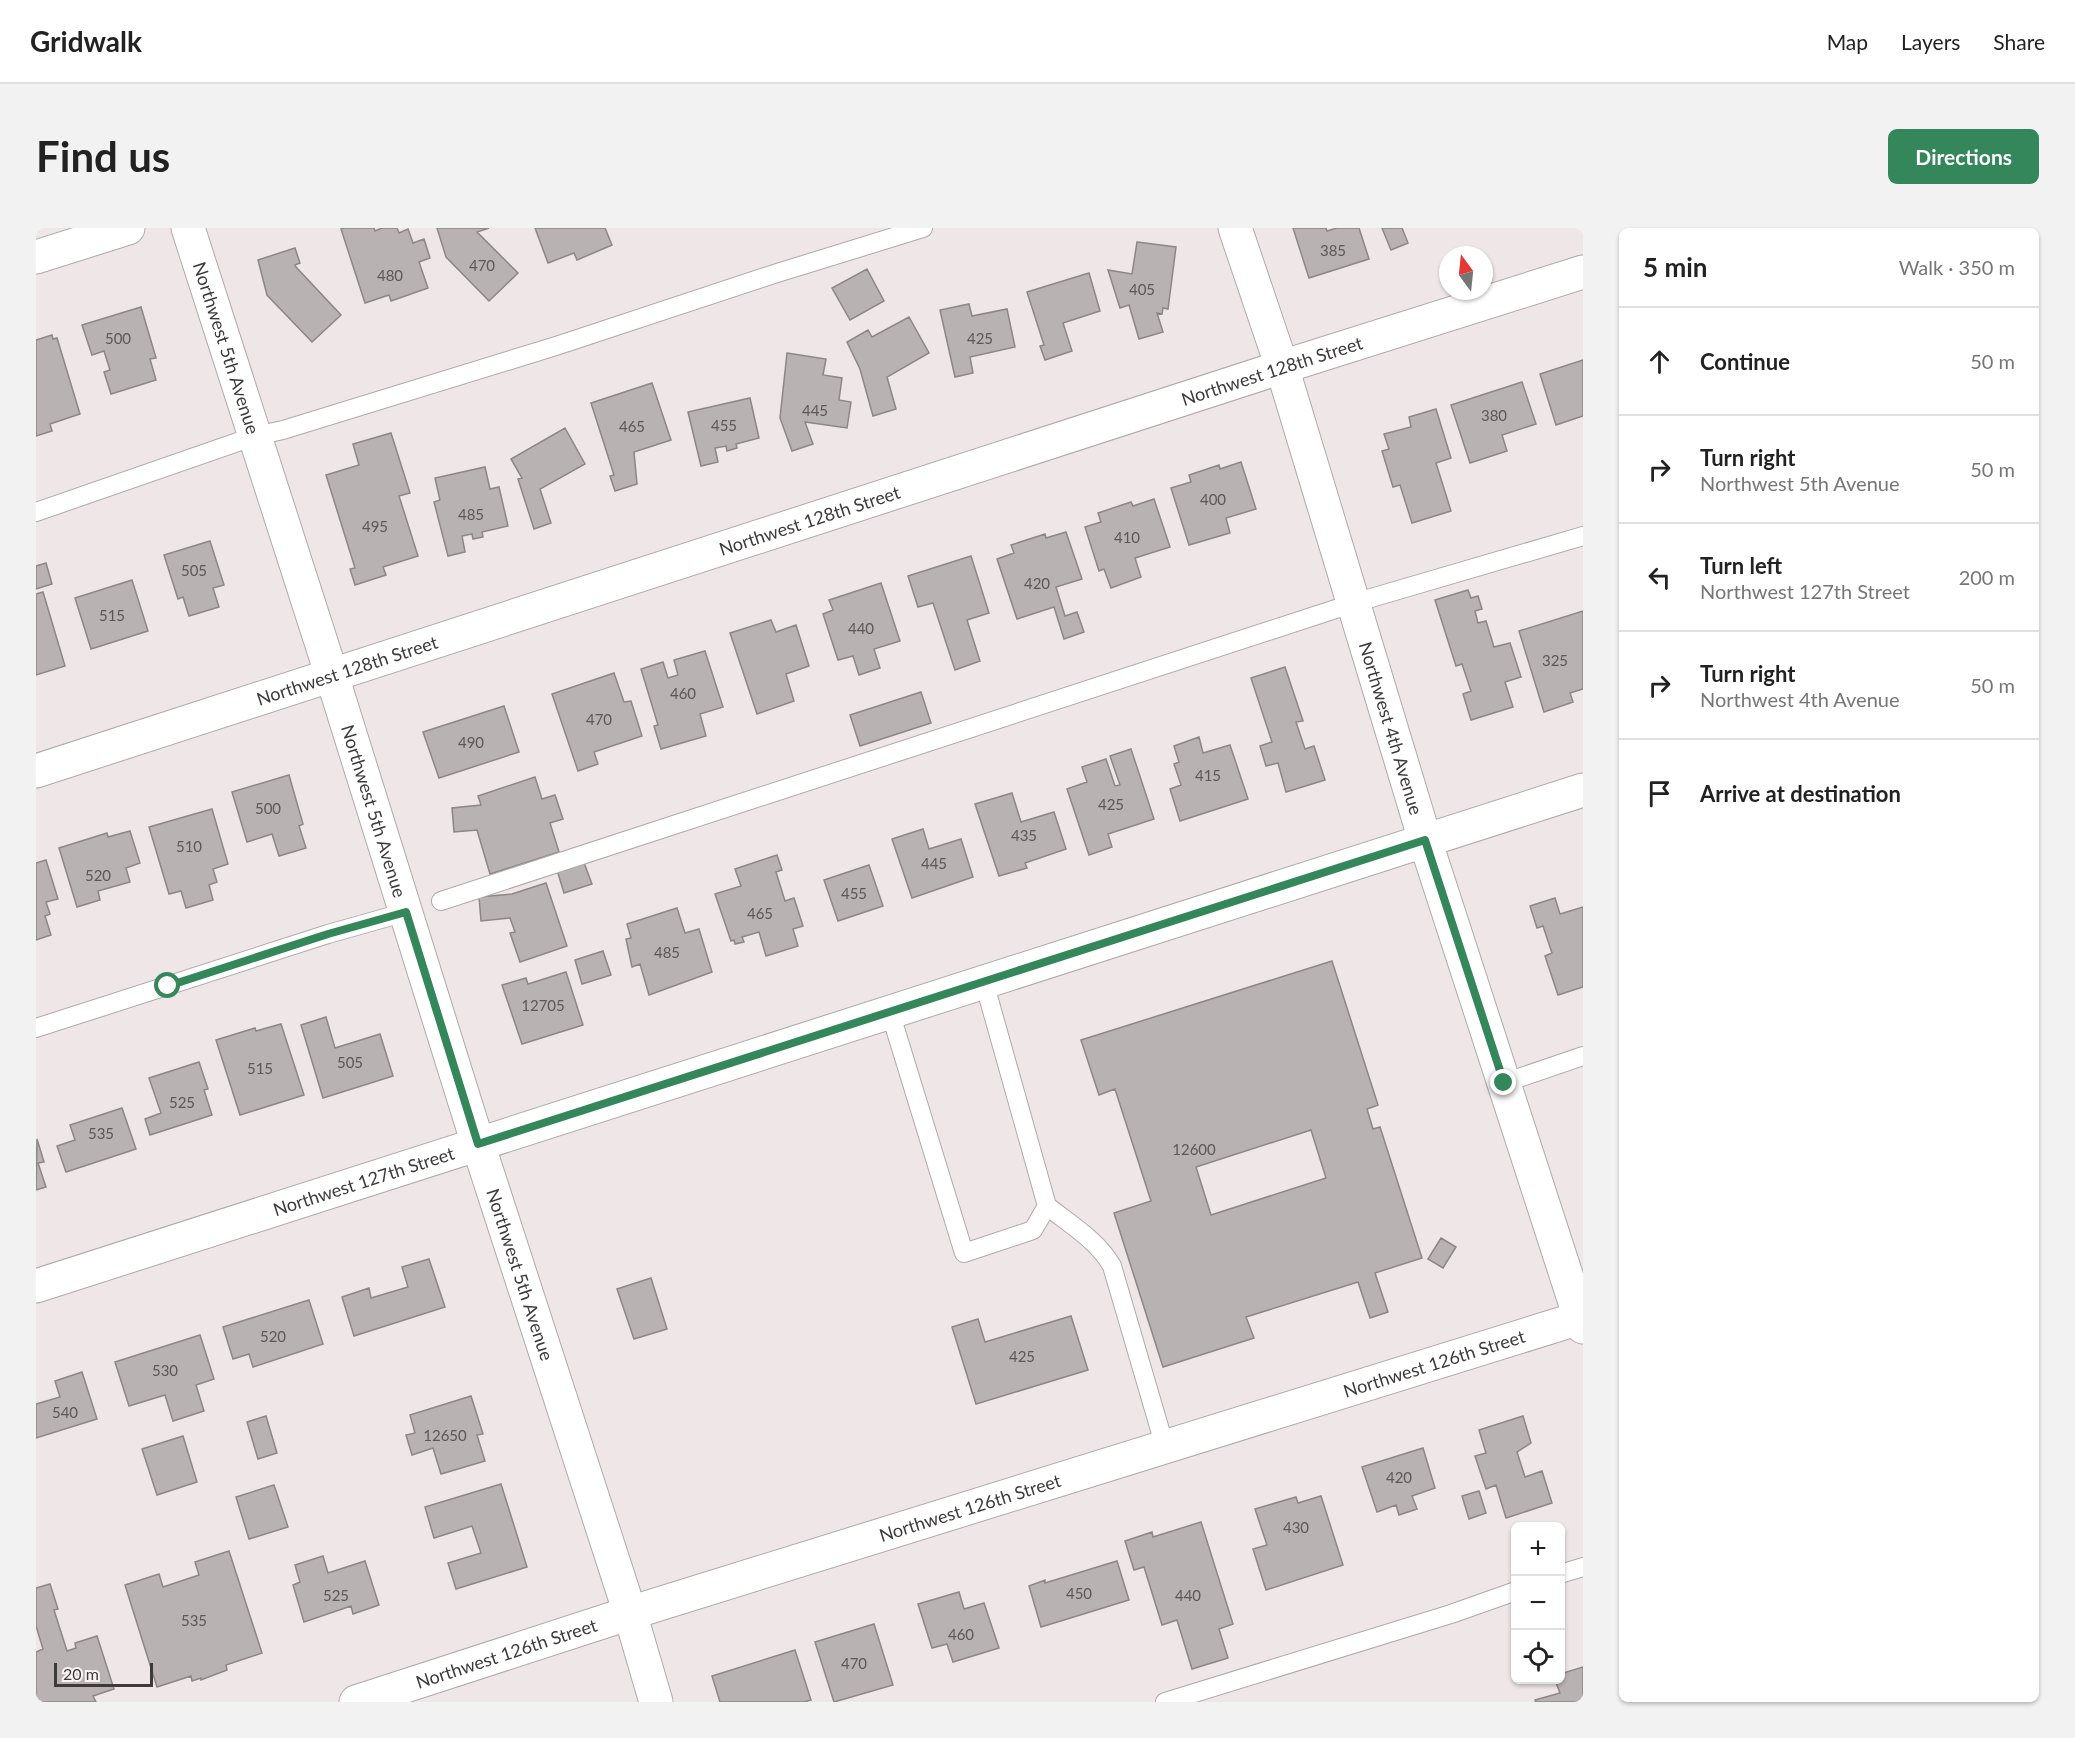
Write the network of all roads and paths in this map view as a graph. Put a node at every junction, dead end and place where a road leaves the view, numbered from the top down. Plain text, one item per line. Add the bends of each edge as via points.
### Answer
1 (128, 228) edge
2 (188, 228) edge
3 (923, 228) edge
4 (1235, 228) edge
5 (36, 257) edge
6 (1583, 272) edge
7 (1282, 367) junction
8 (255, 436) junction
9 (36, 512) edge
10 (1583, 536) edge
11 (1354, 603) junction
12 (332, 676) junction
13 (36, 771) edge
14 (1583, 790) edge
15 (1425, 840) junction
16 (441, 901) dead end
17 (406, 912) junction
18 (984, 982) junction
19 (890, 1012) junction
20 (36, 1028) edge
21 (1583, 1056) edge
22 (1504, 1083) junction
23 (478, 1144) junction
24 (1047, 1206) junction
25 (36, 1286) edge
26 (1582, 1321) edge
27 (1165, 1447) junction
28 (1583, 1567) edge
29 (1565, 1572) edge
30 (1511, 1592) edge
31 (630, 1613) junction
32 (356, 1702) edge
33 (656, 1702) edge
34 (1165, 1702) edge

1 - 5 street
2 - 8 street, Northwest 5th Avenue
3 - 8 lane via 556,346
4 - 7 street, Northwest 4th Avenue
6 - 7 street, Northwest 128th Street
7 - 11 street, Northwest 4th Avenue
7 - 12 street, Northwest 128th Street
8 - 9 lane
8 - 12 street, Northwest 5th Avenue
10 - 11 lane
11 - 15 street, Northwest 4th Avenue
11 - 16 lane
12 - 13 street, Northwest 128th Street
12 - 17 street, Northwest 5th Avenue
14 - 15 street, Northwest 127th Street
15 - 18 street, Northwest 127th Street
15 - 22 street, Northwest 4th Avenue
17 - 20 lane
17 - 23 street, Northwest 5th Avenue
18 - 19 street, Northwest 127th Street
18 - 24 lane
19 - 23 street, Northwest 127th Street
19 - 24 lane via 964,1253 1033,1230
21 - 22 lane
22 - 26 street, Northwest 4th Avenue
23 - 25 street, Northwest 127th Street
23 - 31 street, Northwest 5th Avenue
24 - 27 lane via 1106,1254 1112,1266
26 - 27 street, Northwest 126th Street
27 - 31 street, Northwest 126th Street
28 - 29 lane
30 - 34 lane
31 - 32 street, Northwest 126th Street
31 - 33 street, Northwest 5th Avenue

